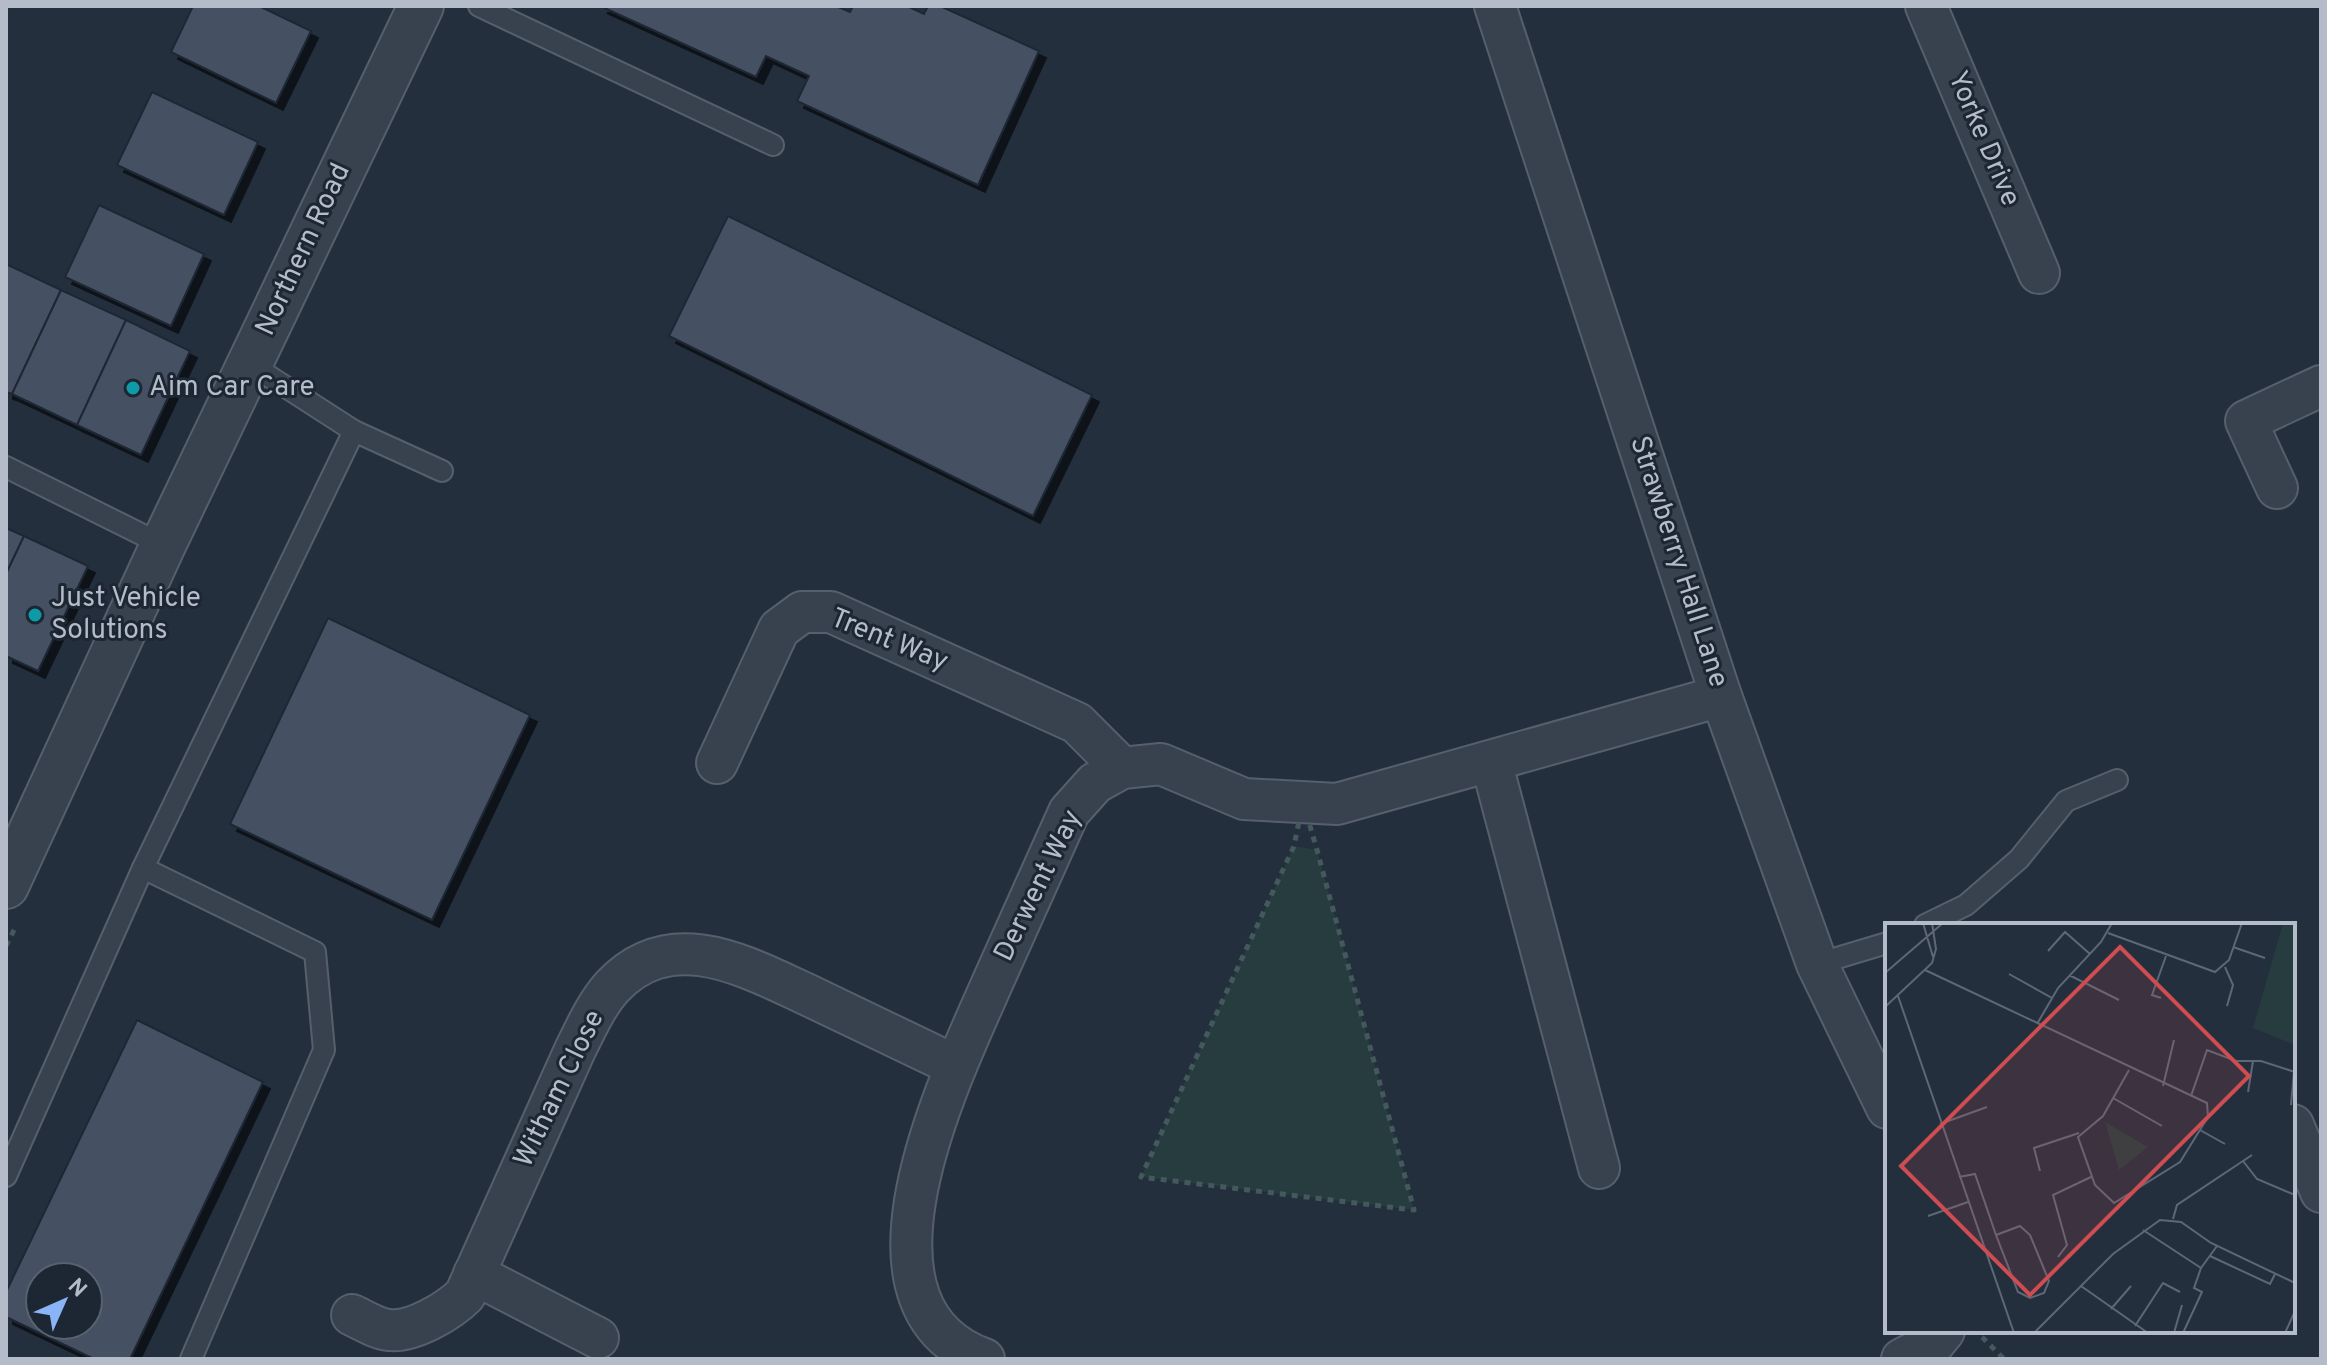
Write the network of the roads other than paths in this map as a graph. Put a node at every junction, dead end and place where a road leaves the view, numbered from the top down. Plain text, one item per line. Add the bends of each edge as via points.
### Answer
1 (421, 6) edge
2 (479, 6) edge
3 (1495, 6) edge
4 (1926, 6) edge
5 (773, 145) dead end
6 (2039, 273) dead end
7 (250, 364) junction
8 (2321, 386) edge
9 (354, 431) junction
10 (6, 467) edge
11 (442, 471) dead end
12 (2277, 488) dead end
13 (163, 545) junction
14 (1721, 696) junction
15 (1491, 761) junction
16 (717, 763) dead end
17 (1122, 768) junction
18 (2117, 780) dead end
19 (10, 867) edge
20 (143, 868) junction
21 (1929, 923) edge
22 (1885, 944) edge
23 (1817, 964) junction
24 (956, 1066) junction
25 (1885, 1104) edge
26 (2295, 1130) edge
27 (1599, 1168) dead end
28 (6, 1176) edge
29 (2321, 1192) edge
30 (474, 1274) junction
31 (352, 1315) dead end
32 (1942, 1333) edge
33 (598, 1338) dead end
34 (191, 1359) edge
35 (984, 1359) edge
36 (1902, 1359) edge

1 - 7 street, Northern Road
2 - 5 lane
3 - 14 street, Strawberry Hall Lane
4 - 6 street, Yorke Drive
7 - 9 lane
7 - 13 street, Northern Road
8 - 12 street via 2246,421
9 - 11 lane
9 - 20 lane
10 - 13 lane
13 - 19 street, Northern Road
14 - 15 street, Derwent Way
14 - 23 street, Strawberry Hall Lane
15 - 17 street, Derwent Way via 1337,804 1244,799 1161,764
15 - 27 street
16 - 17 street, Trent Way via 779,629 802,612 831,612 1077,723
17 - 24 street, Derwent Way via 1095,783 1069,812
18 - 21 lane via 2066,801 2019,859 1966,905
20 - 28 lane
20 - 34 lane via 315,952 324,1050
22 - 23 lane
23 - 25 street, Strawberry Hall Lane
24 - 30 street, Witham Close via 748,967 704,953 654,960 613,987 595,1011
24 - 35 street, Derwent Way via 924,1160 911,1254 921,1306 936,1329
26 - 29 street
30 - 31 street, Witham Close via 465,1295 450,1310 410,1327 389,1330
30 - 33 street
32 - 36 street

